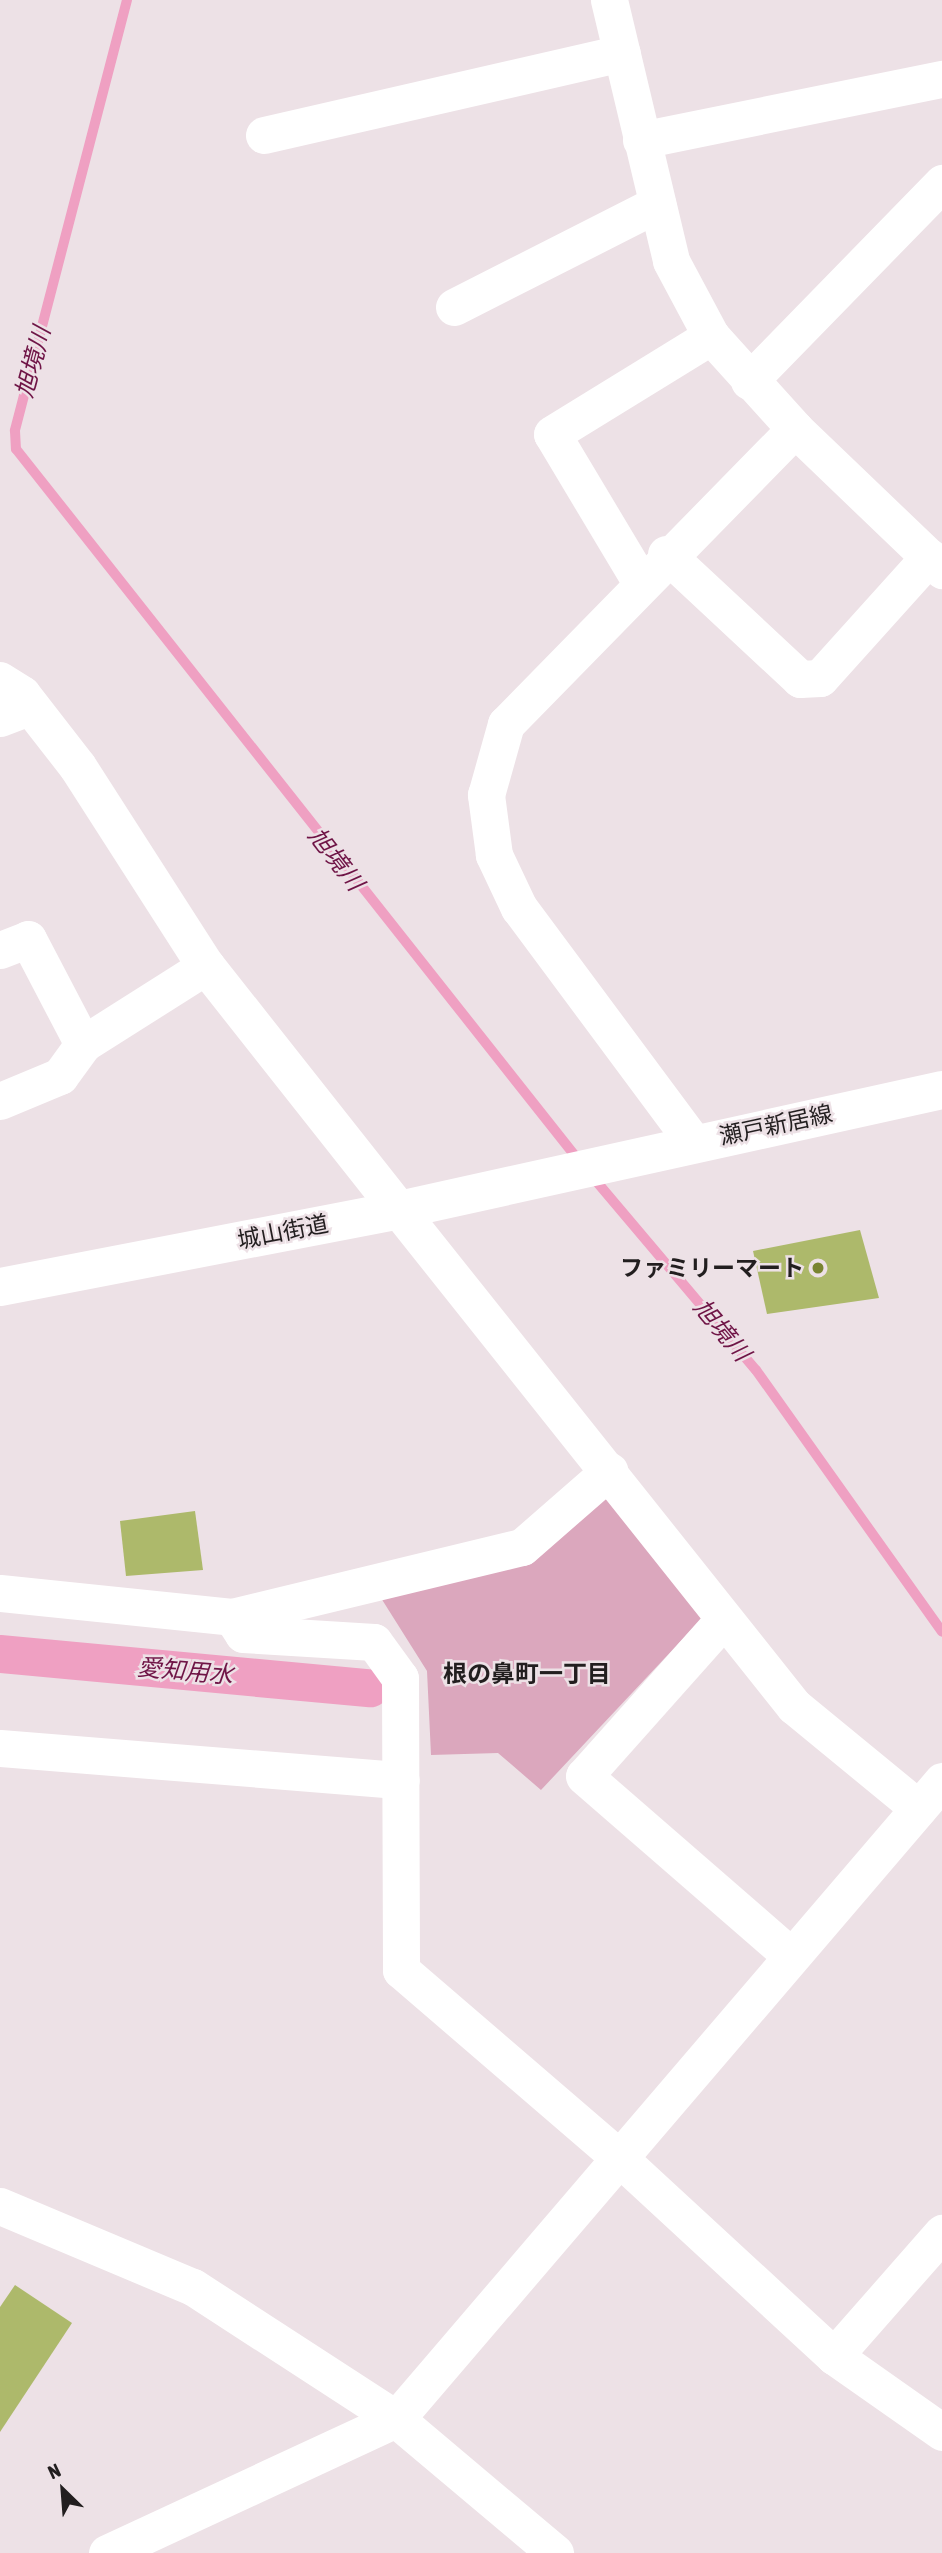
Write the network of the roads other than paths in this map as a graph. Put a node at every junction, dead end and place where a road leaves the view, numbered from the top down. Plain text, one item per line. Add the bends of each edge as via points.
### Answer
1 (609, 0) edge
2 (622, 53) junction
3 (942, 79) edge
4 (264, 135) dead end
5 (641, 140) junction
6 (942, 183) edge
7 (657, 204) junction
8 (454, 307) dead end
9 (711, 336) junction
10 (748, 381) junction
11 (795, 429) junction
12 (666, 554) junction
13 (935, 564) edge
14 (640, 581) junction
15 (0, 681) edge
16 (15, 712) edge
17 (0, 950) edge
18 (206, 966) junction
19 (83, 1044) junction
20 (942, 1090) edge
21 (0, 1101) edge
22 (693, 1142) junction
23 (565, 1172) joint
24 (399, 1210) junction
25 (0, 1287) edge
26 (609, 1471) junction
27 (0, 1593) edge
28 (232, 1617) junction
29 (724, 1619) junction
30 (0, 1748) edge
31 (401, 1780) junction
32 (930, 1795) edge
33 (790, 1955) junction
34 (616, 2155) junction
35 (0, 2206) edge
36 (942, 2233) edge
37 (834, 2356) junction
38 (396, 2419) junction
39 (942, 2432) edge
40 (107, 2553) edge
41 (555, 2553) edge

1 - 2 street
2 - 4 street
2 - 5 street
3 - 5 street
5 - 7 street
6 - 10 street
7 - 8 street
7 - 9 street via 671,261
9 - 10 street
9 - 14 street via 552,434
10 - 11 street
11 - 12 street
11 - 13 street
12 - 13 street via 800,679 820,678
12 - 14 street
14 - 22 street via 506,724 486,795 494,855 519,908
15 - 16 street
16 - 18 street via 78,766
17 - 19 street via 28,939
18 - 19 street
18 - 24 street
19 - 21 street via 60,1076
20 - 22 street, 瀬戸新居線
22 - 23 street, 瀬戸新居線
23 - 24 street, 城山街道
24 - 25 street, 城山街道
24 - 26 street
26 - 28 street via 522,1547
26 - 29 street
27 - 28 street
28 - 31 street via 243,1634 374,1642 400,1678
29 - 32 street via 793,1706
29 - 33 street via 584,1776
30 - 31 street
31 - 34 street via 401,1970
32 - 33 street
33 - 34 street
34 - 37 street
34 - 38 street
35 - 38 street via 193,2287
36 - 37 street
37 - 39 street
38 - 40 street
38 - 41 street

